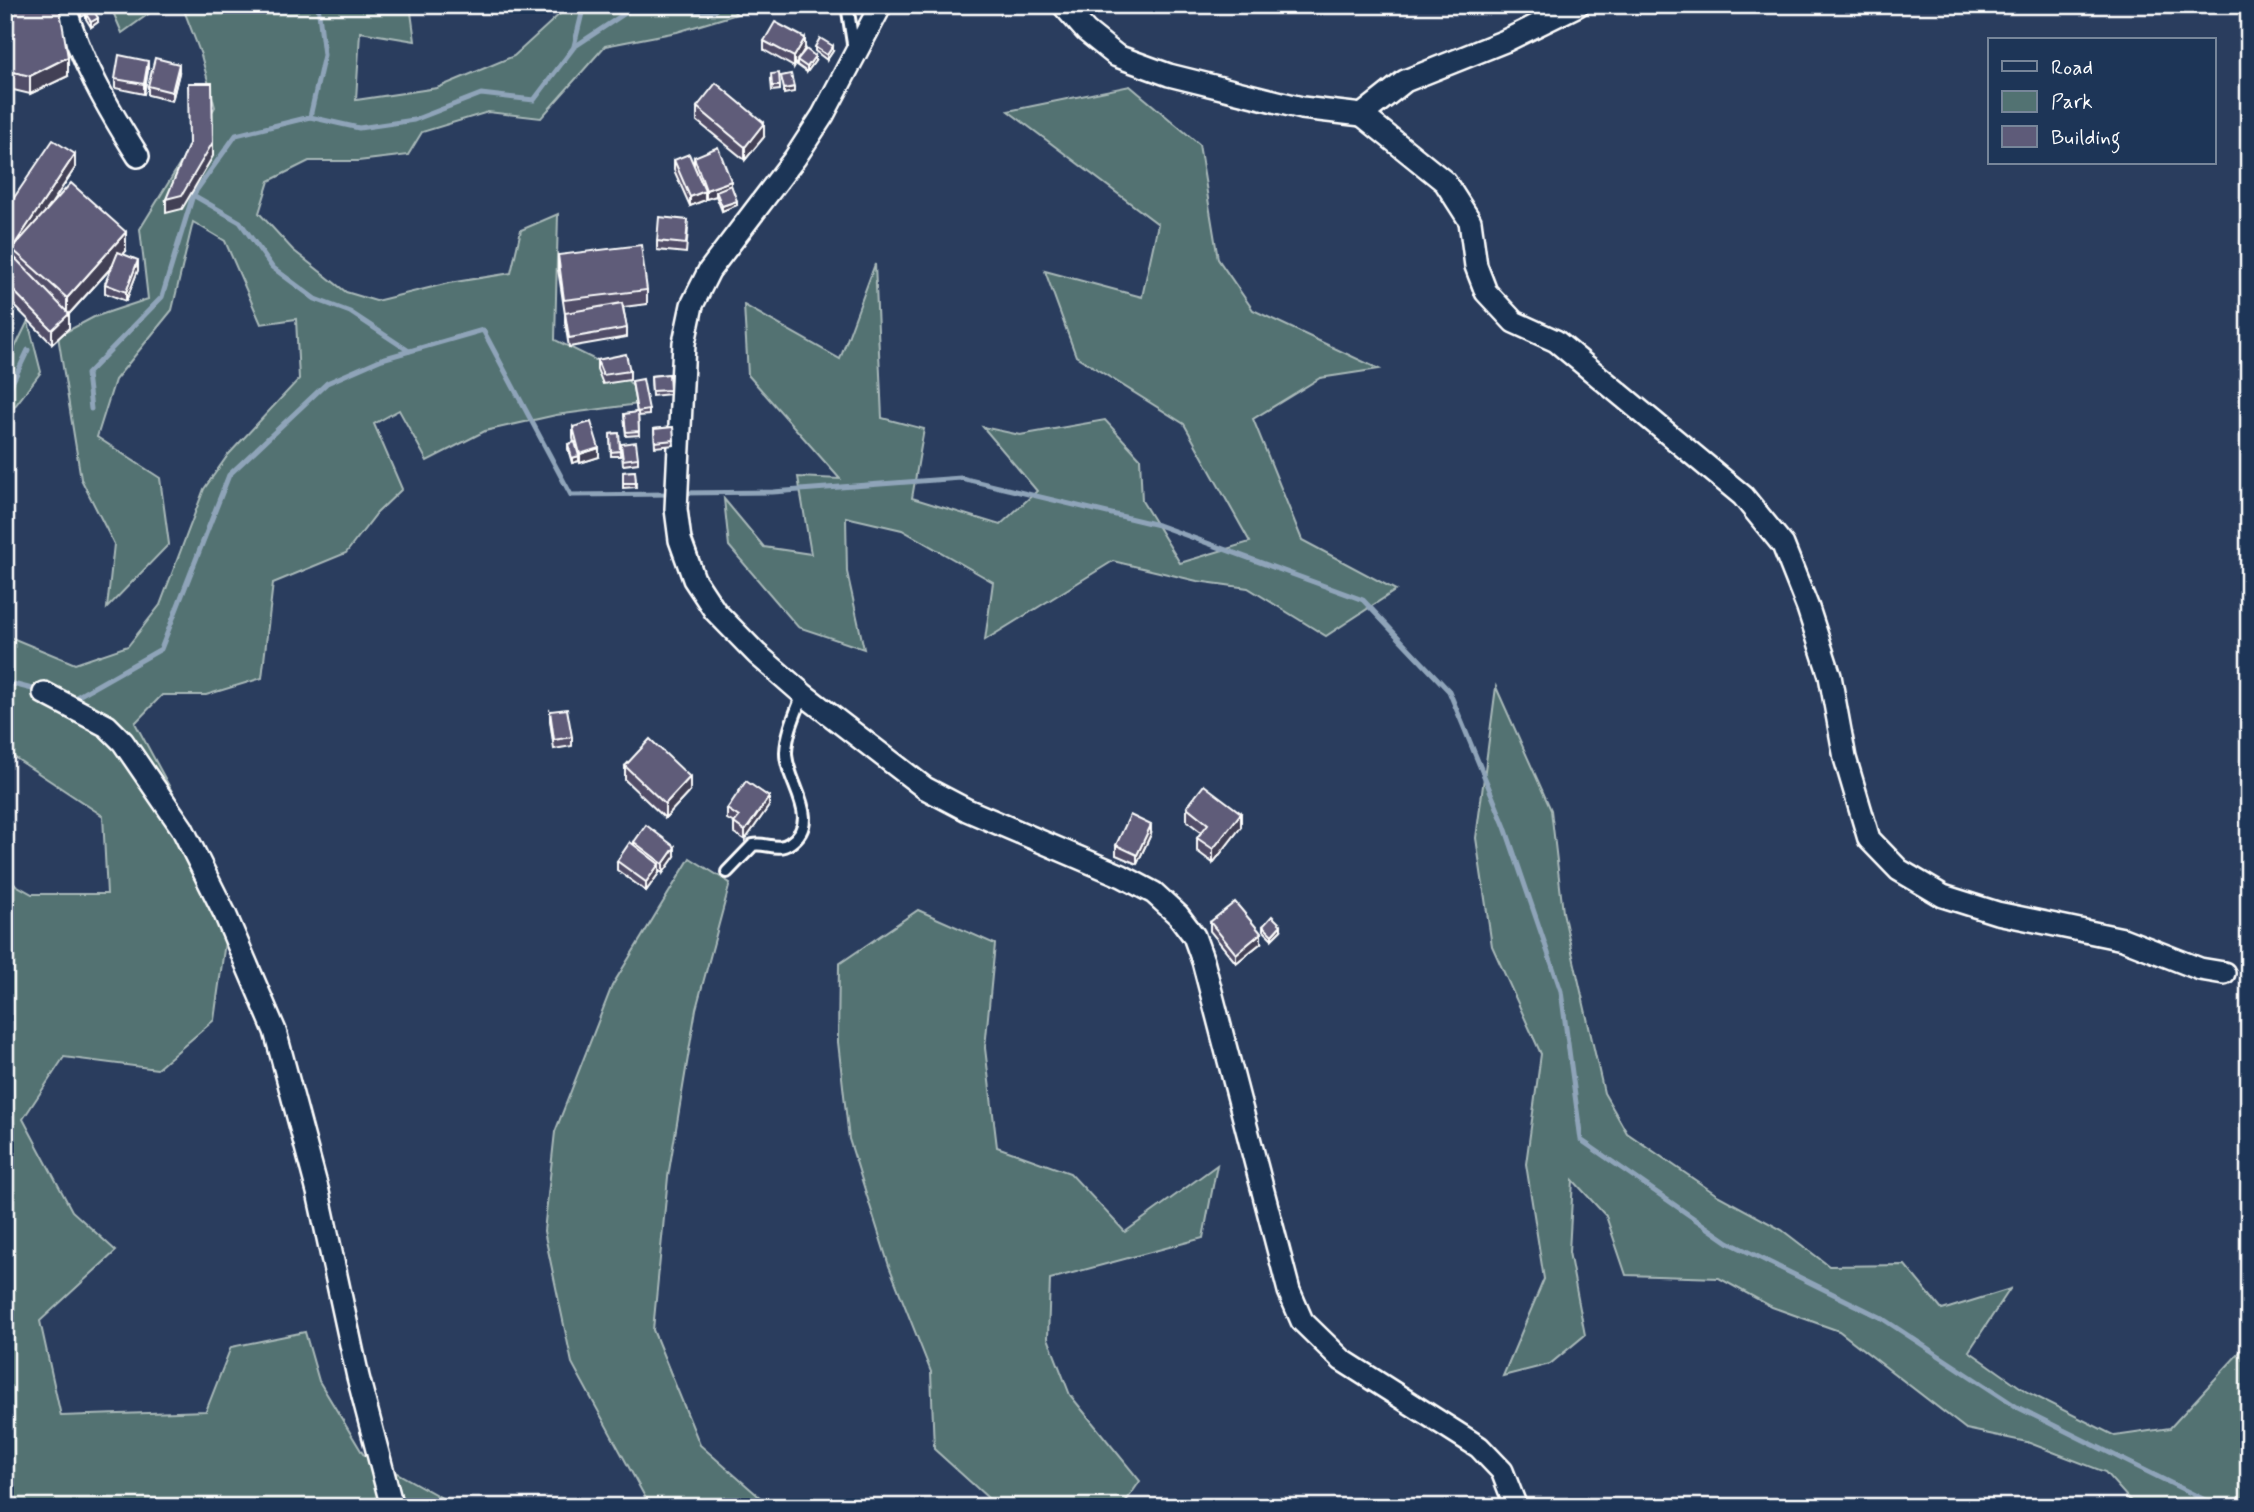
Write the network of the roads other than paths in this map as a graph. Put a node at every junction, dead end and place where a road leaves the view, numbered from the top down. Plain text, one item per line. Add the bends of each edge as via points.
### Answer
1 (64, 5) edge
2 (847, 5) edge
3 (881, 5) edge
4 (1055, 5) edge
5 (1063, 5) edge
6 (1578, 5) edge
7 (1086, 31) junction
8 (855, 56) junction
9 (1362, 115) junction
10 (138, 156) dead end
11 (44, 693) dead end
12 (803, 694) junction
13 (727, 873) dead end
14 (2224, 973) dead end
15 (392, 1507) edge
16 (1516, 1507) edge

1 - 10 street via 93,83
2 - 8 lane
3 - 8 street
4 - 7 lane
5 - 7 street
6 - 9 street via 1505,41 1405,81
7 - 9 street via 1117,56 1169,75 1302,108
8 - 12 street via 795,159 709,271 692,304 684,343 676,509 680,540 694,579 715,611
9 - 14 street via 1445,182 1470,221 1476,266 1486,292 1514,322 1556,341 1734,488 1783,545 1829,676 1845,758 1869,839 1899,870 1943,896 2123,939 2200,969
11 - 15 street via 107,726 123,742 182,828 225,914 275,1031
12 - 13 lane via 790,726 786,753 802,803 804,820 798,835 789,845 753,845
12 - 16 street via 925,788 1122,876 1154,893 1178,915 1194,936 1203,961 1289,1291 1302,1321 1342,1360 1479,1447 1502,1471

